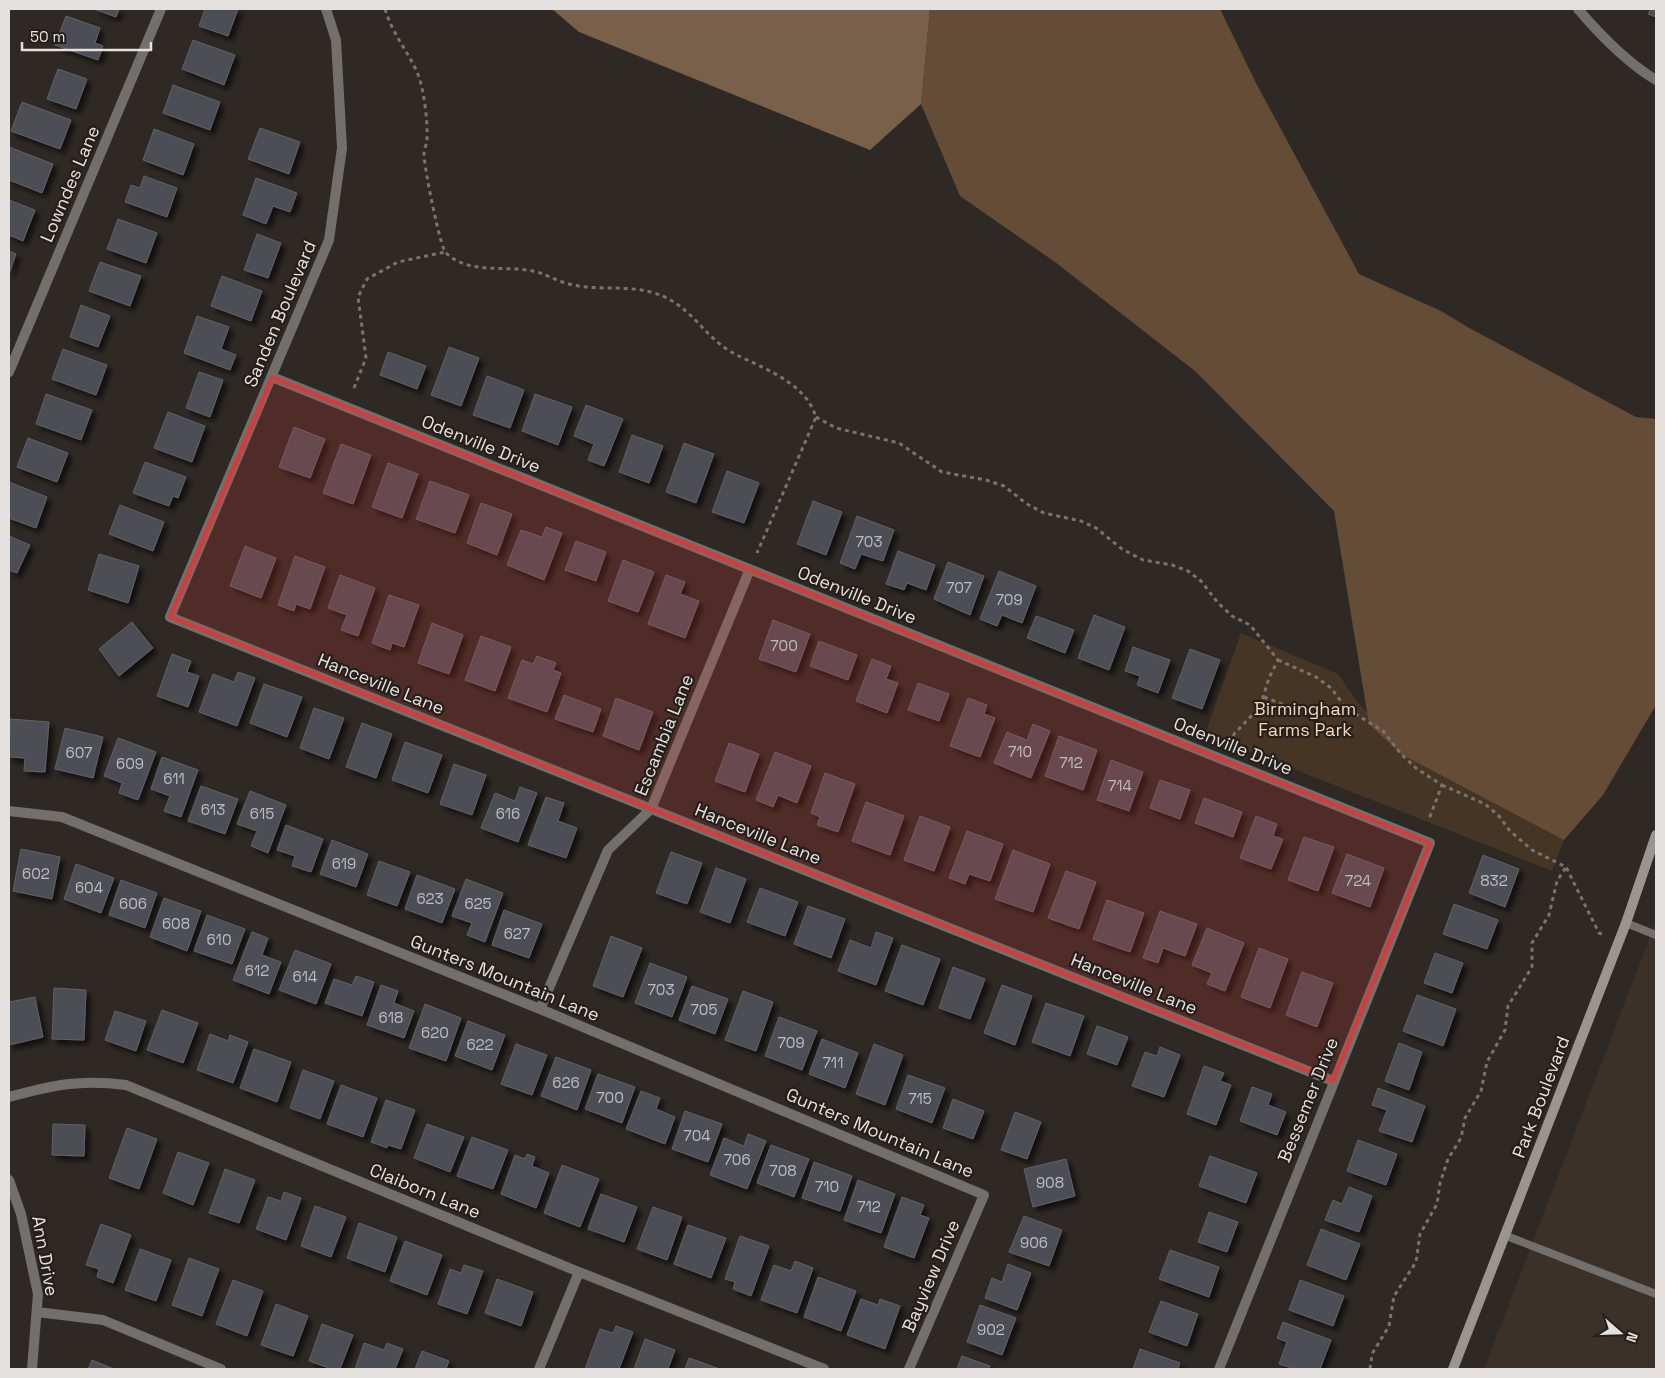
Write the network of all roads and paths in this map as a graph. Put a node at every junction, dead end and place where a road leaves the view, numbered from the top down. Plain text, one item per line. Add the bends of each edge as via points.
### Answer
1 (161, 9) edge
2 (326, 9) edge
3 (385, 9) edge
4 (1578, 9) edge
5 (1656, 80) edge
6 (445, 252) junction
7 (9, 372) edge
8 (272, 377) junction
9 (354, 388) dead end
10 (816, 417) junction
11 (757, 552) dead end
12 (750, 569) junction
13 (170, 617) joint
14 (1278, 660) junction
15 (1264, 697) junction
16 (1284, 705) dead end
17 (1344, 706) junction
18 (1334, 715) dead end
19 (1230, 745) dead end
20 (1442, 785) junction
21 (652, 809) junction
22 (9, 811) edge
23 (1429, 819) dead end
24 (1656, 835) edge
25 (1430, 843) joint
26 (1566, 867) junction
27 (1626, 923) junction
28 (1656, 935) edge
29 (1605, 936) dead end
30 (540, 1008) junction
31 (1333, 1081) junction
32 (9, 1097) edge
33 (9, 1180) edge
34 (984, 1195) joint
35 (1504, 1235) junction
36 (579, 1272) junction
37 (1656, 1294) edge
38 (37, 1312) junction
39 (32, 1369) edge
40 (221, 1369) edge
41 (539, 1369) edge
42 (824, 1369) edge
43 (909, 1369) edge
44 (1219, 1369) edge
45 (1370, 1369) edge
46 (1453, 1369) edge

1 - 7 street, Lowndes Lane
2 - 8 street, Sanden Boulevard via 336,40 342,148 329,240
3 - 6 path via 391,28 417,71 422,87 427,139 424,154 439,238
4 - 5 street via 1623,56
6 - 9 path via 398,262 367,279 358,297 366,358
6 - 10 path via 460,262 479,267 533,271 569,284 619,287 668,298 689,311 724,348 795,387
8 - 12 street, Odenville Drive
8 - 13 street, Sanden Boulevard
10 - 11 path
10 - 14 path via 836,428 899,443 942,472 1004,486 1044,513 1082,521 1096,528 1142,560 1188,571 1232,616 1250,624
12 - 21 street, Escambia Lane
12 - 25 street, Odenville Drive
13 - 21 street, Hanceville Lane
14 - 15 path
14 - 17 path via 1316,677 1331,688
15 - 16 path
15 - 19 path via 1260,707 1234,734
17 - 18 path
17 - 20 path via 1361,720 1383,731 1406,759
20 - 23 path
20 - 26 path via 1485,804 1532,850
21 - 30 street, Escambia Lane via 608,850
21 - 31 street, Hanceville Lane
22 - 30 street, Gunters Mountain Lane via 62,817
24 - 27 main road, Park Boulevard
25 - 31 street, Bessemer Drive
26 - 29 path via 1599,933
26 - 45 path via 1557,881 1549,915 1532,943 1532,967 1508,1006 1505,1030 1487,1062 1481,1091 1465,1118 1461,1138 1448,1159 1436,1204 1420,1234 1416,1262 1394,1296 1389,1326 1372,1354
27 - 28 lane
27 - 35 main road, Park Boulevard
30 - 34 street, Gunters Mountain Lane
31 - 44 street, Bessemer Drive
32 - 36 street, Claiborn Lane via 59,1084 126,1085
33 - 38 street, Ann Drive via 21,1214 36,1285
34 - 43 street, Bayview Drive
35 - 37 lane
35 - 46 main road, Park Boulevard
36 - 41 street
36 - 42 street, Claiborn Lane
38 - 39 street, Ann Drive
38 - 40 street via 103,1320

